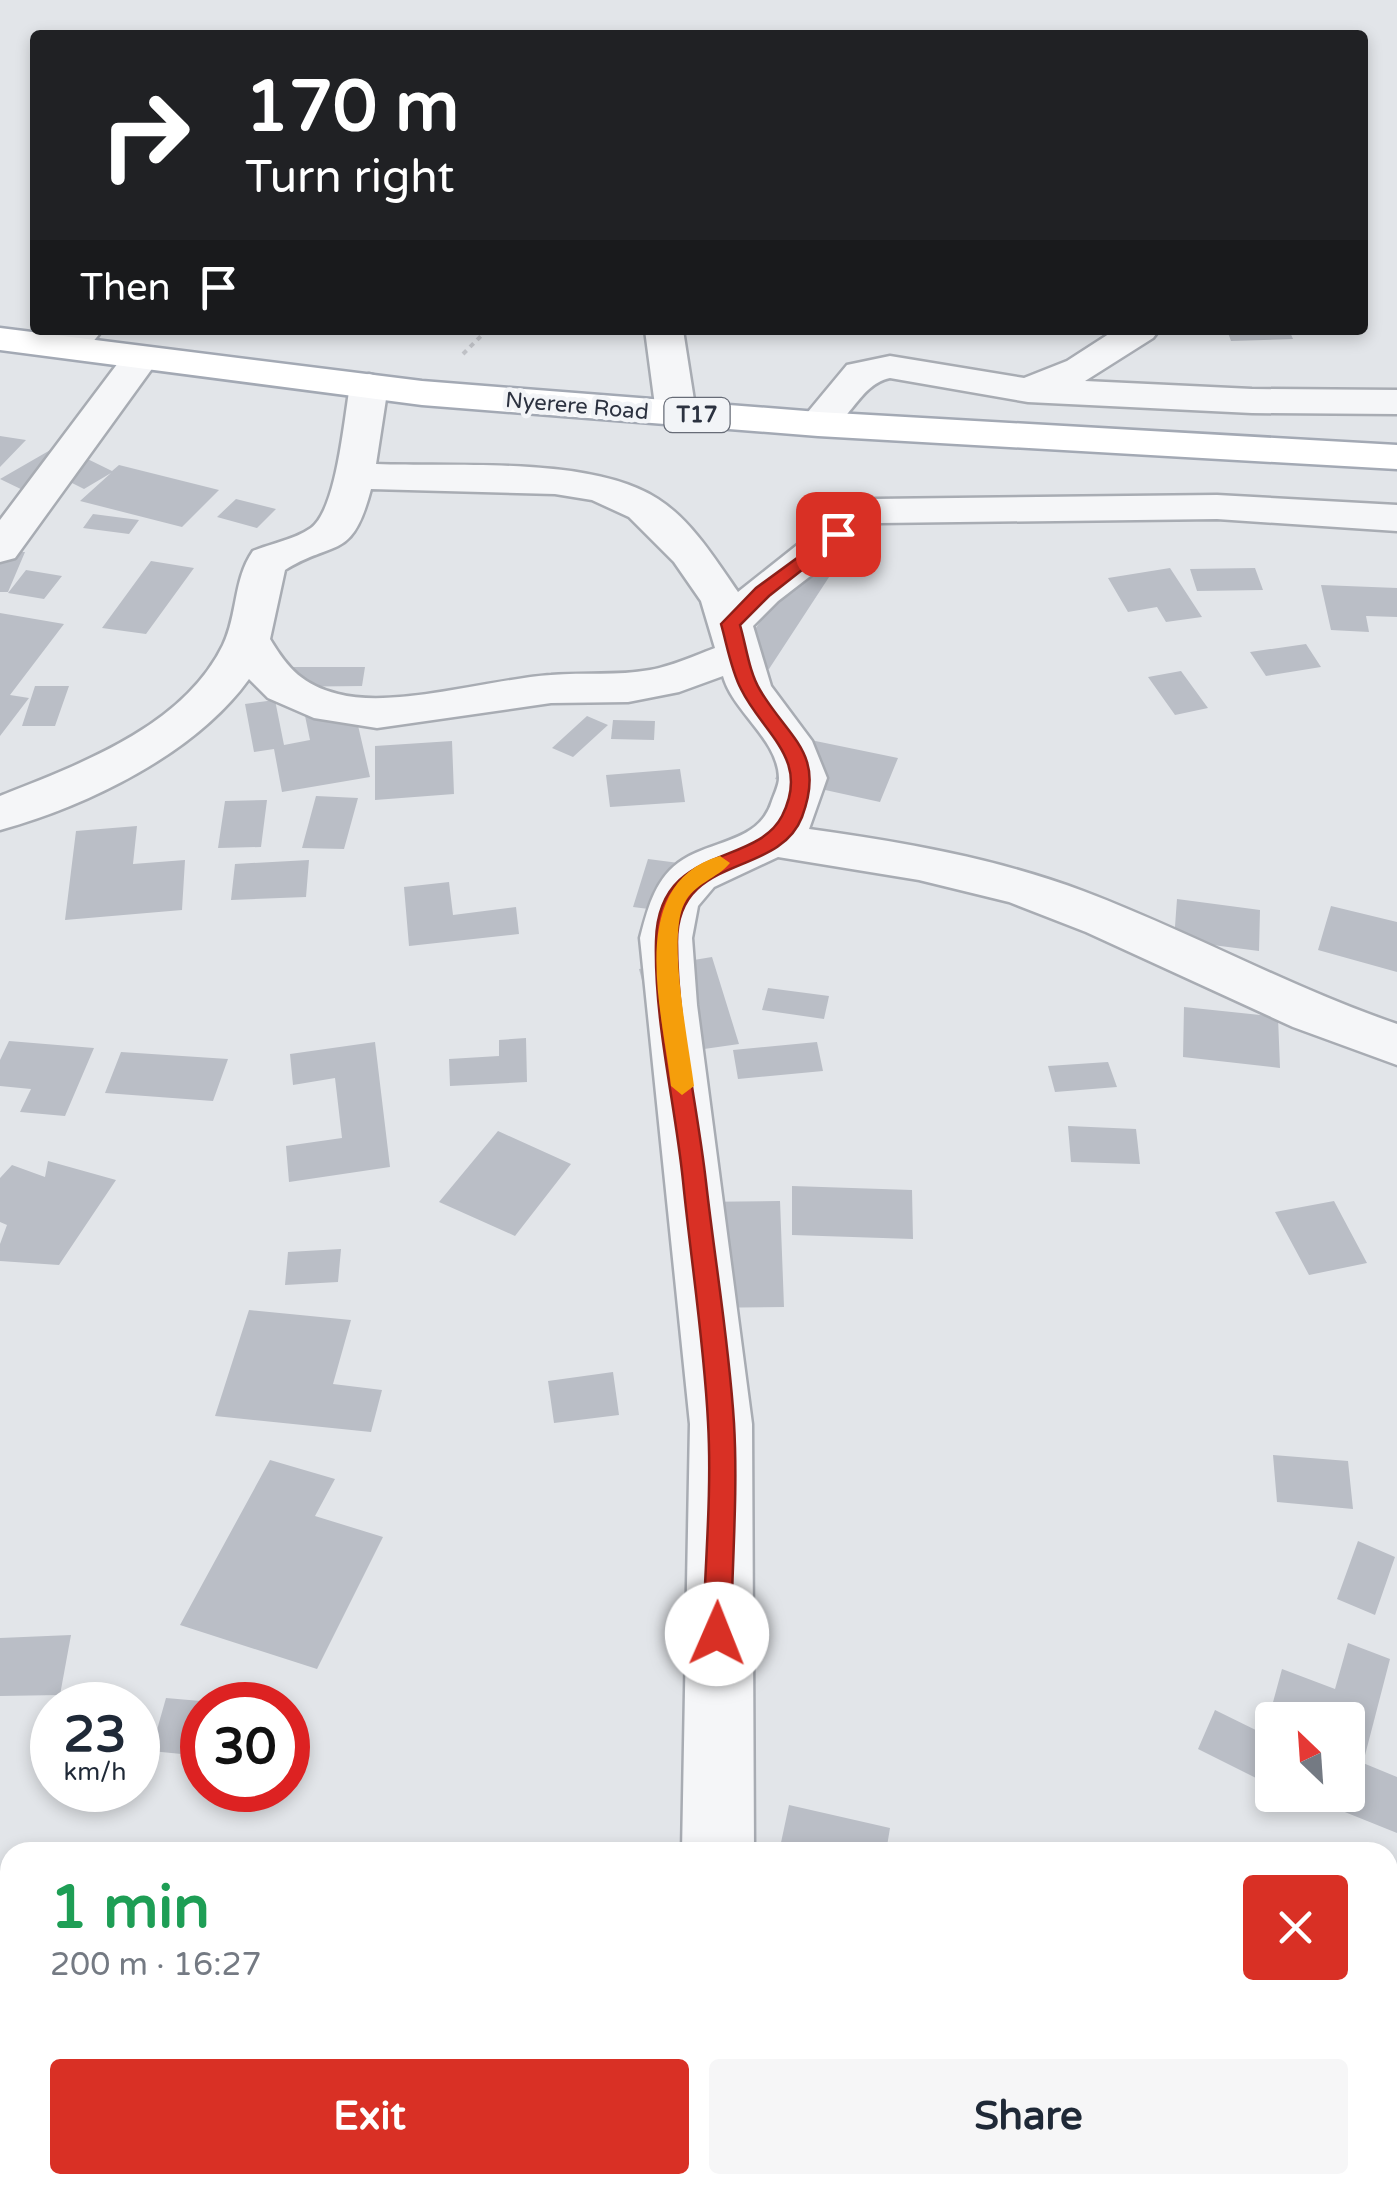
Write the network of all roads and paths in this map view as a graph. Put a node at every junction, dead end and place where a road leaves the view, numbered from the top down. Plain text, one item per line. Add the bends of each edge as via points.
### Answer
1 (665, 335) edge
2 (1133, 335) edge
3 (74, 338) edge
4 (0, 339) edge
5 (140, 359) junction
6 (369, 386) junction
7 (1028, 390) junction
8 (1397, 402) edge
9 (676, 413) junction
10 (818, 424) junction
11 (1397, 457) edge
12 (353, 476) junction
13 (1397, 518) edge
14 (0, 549) edge
15 (248, 640) junction
16 (736, 640) junction
17 (0, 814) edge
18 (773, 840) junction
19 (1397, 1045) edge
20 (718, 1842) edge

1 - 9 street
2 - 7 street via 1082,369
3 - 4 main road, Nyerere Road / T17
3 - 5 main road, Nyerere Road / T17
5 - 6 main road, Nyerere Road / T17
5 - 14 street
6 - 9 main road, Nyerere Road / T17
6 - 12 street
7 - 8 street
7 - 10 street via 873,368 849,384
9 - 10 main road, Nyerere Road / T17
10 - 11 main road, Nyerere Road / T17
12 - 15 street via 332,533 268,560 256,587
12 - 16 street via 602,489 644,508 689,553 723,602
13 - 16 street via 1217,507 875,511 762,592
15 - 16 street via 284,688 330,708 377,713 551,689 664,682
15 - 17 street via 226,682 181,724
16 - 18 street via 749,688 788,740 803,778 791,820
18 - 19 street via 962,870 1046,897
18 - 20 street via 696,875 674,902 666,938 721,1424

